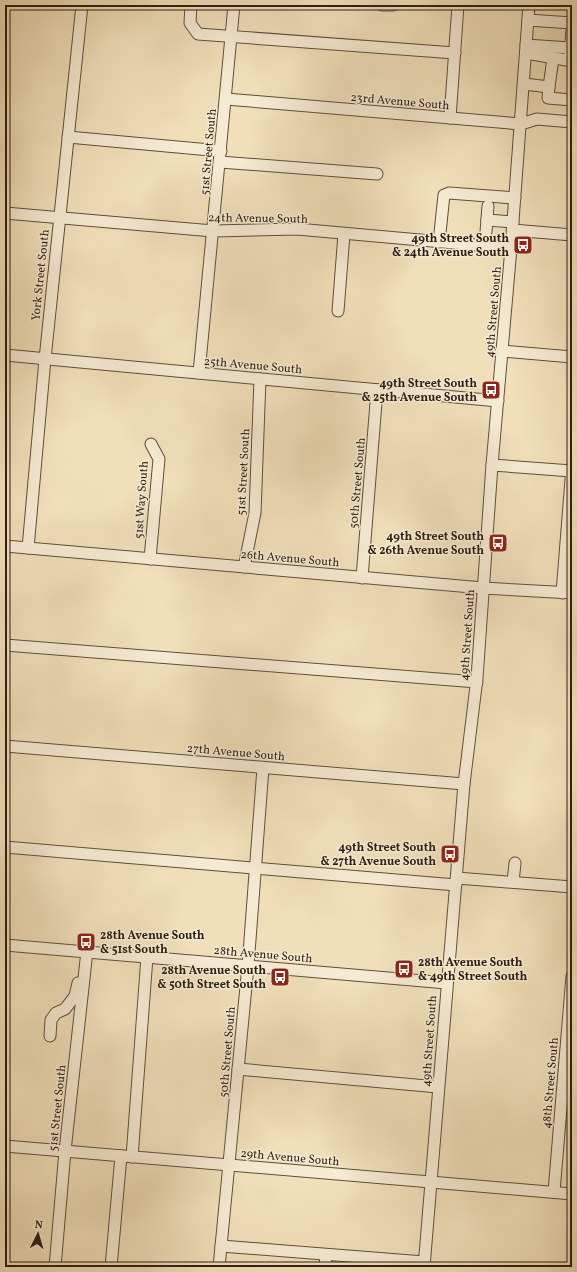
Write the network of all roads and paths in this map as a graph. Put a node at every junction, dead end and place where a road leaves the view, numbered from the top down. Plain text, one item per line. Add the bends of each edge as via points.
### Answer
1 (82, 5) edge
2 (192, 5) edge
3 (234, 5) edge
4 (241, 5) edge
5 (382, 5) edge
6 (393, 5) edge
7 (458, 5) edge
8 (530, 5) edge
9 (528, 20) junction
10 (572, 23) edge
11 (572, 30) edge
12 (231, 33) junction
13 (570, 48) junction
14 (526, 49) junction
15 (455, 53) junction
16 (553, 58) junction
17 (571, 61) edge
18 (524, 84) junction
19 (549, 87) junction
20 (226, 99) junction
21 (572, 100) edge
22 (450, 118) junction
23 (572, 122) edge
24 (520, 124) junction
25 (68, 137) junction
26 (221, 157) junction
27 (377, 174) dead end
28 (515, 198) junction
29 (488, 206) dead end
30 (5, 213) edge
31 (59, 217) junction
32 (487, 220) junction
33 (513, 226) junction
34 (213, 231) junction
35 (486, 232) dead end
36 (344, 234) junction
37 (572, 235) edge
38 (439, 242) junction
39 (511, 248) junction
40 (338, 311) dead end
41 (502, 351) junction
42 (5, 355) edge
43 (572, 357) edge
44 (45, 359) junction
45 (199, 373) junction
46 (260, 379) junction
47 (377, 390) junction
48 (498, 401) junction
49 (151, 444) dead end
50 (492, 465) junction
51 (572, 467) edge
52 (572, 471) edge
53 (570, 533) edge
54 (5, 546) edge
55 (28, 548) junction
56 (150, 559) junction
57 (244, 567) junction
58 (362, 578) junction
59 (483, 588) junction
60 (567, 593) edge
61 (5, 645) edge
62 (477, 682) junction
63 (5, 746) edge
64 (263, 768) junction
65 (464, 784) junction
66 (5, 847) edge
67 (515, 864) dead end
68 (255, 868) junction
69 (456, 881) junction
70 (513, 882) junction
71 (572, 887) edge
72 (5, 945) edge
73 (84, 951) junction
74 (147, 957) junction
75 (248, 966) junction
76 (572, 976) edge
77 (447, 982) junction
78 (50, 1036) dead end
79 (238, 1069) junction
80 (438, 1087) junction
81 (5, 1146) edge
82 (65, 1151) junction
83 (121, 1156) junction
84 (132, 1157) junction
85 (229, 1165) junction
86 (430, 1182) junction
87 (554, 1192) junction
88 (572, 1194) edge
89 (221, 1246) junction
90 (326, 1255) junction
91 (424, 1265) edge
92 (55, 1267) edge
93 (111, 1267) edge
94 (220, 1267) edge
95 (325, 1267) edge

1 - 25 street, York Street South
2 - 12 street via 190,23 196,33
3 - 12 street, 51st Street South
4 - 12 street via 239,31
5 - 6 street
7 - 15 street
8 - 9 street, 49th Street South
9 - 10 street
9 - 14 street, 49th Street South
11 - 13 street
12 - 15 street
12 - 20 street, 51st Street South
13 - 14 street
13 - 17 street
14 - 16 street
14 - 18 street, 49th Street South
15 - 22 street
16 - 17 street
16 - 19 street
18 - 19 street
18 - 24 street, 49th Street South
19 - 21 street via 548,98
20 - 22 street, 23rd Avenue South
20 - 26 street, 51st Street South
22 - 24 street, 23rd Avenue South
23 - 24 street, 23rd Avenue South via 537,119
24 - 28 street, 49th Street South
25 - 26 street
25 - 31 street, York Street South
26 - 27 street
26 - 34 street, 51st Street South
28 - 33 street, 49th Street South
28 - 38 street via 444,194
29 - 32 street
30 - 31 street, 24th Avenue South
31 - 34 street, 24th Avenue South
31 - 44 street, York Street South
32 - 33 street
32 - 35 street
33 - 37 street
33 - 39 street, 49th Street South
34 - 36 street, 24th Avenue South via 297,230
34 - 45 street, 51st Street South
36 - 38 street, 24th Avenue South
36 - 40 street
38 - 39 street, 24th Avenue South
39 - 41 street, 49th Street South
41 - 43 street
41 - 48 street, 49th Street South
42 - 44 street, 25th Avenue South
44 - 45 street, 25th Avenue South
44 - 55 street, York Street South
45 - 46 street, 25th Avenue South
46 - 47 street, 25th Avenue South
46 - 57 street, 51st Street South via 255,513
47 - 48 street, 25th Avenue South
47 - 58 street, 50th Street South
48 - 50 street, 49th Street South
49 - 56 street, 51st Way South via 159,459
50 - 52 street
50 - 59 street, 49th Street South
51 - 52 street
52 - 53 street
53 - 60 street
54 - 55 street, 26th Avenue South
55 - 56 street, 26th Avenue South
56 - 57 street, 26th Avenue South
57 - 58 street, 26th Avenue South
58 - 59 street, 26th Avenue South
59 - 60 street, 26th Avenue South
59 - 62 street, 49th Street South
61 - 62 street
62 - 65 street, 49th Street South
63 - 64 street, 27th Avenue South
64 - 65 street, 27th Avenue South
64 - 68 street, 50th Street South
65 - 69 street, 49th Street South
66 - 68 street
67 - 70 street
68 - 69 street
68 - 75 street, 50th Street South
69 - 70 street
69 - 77 street, 49th Street South
70 - 71 street
72 - 73 street, 28th Avenue South
73 - 74 street, 28th Avenue South
73 - 78 street via 75,996 65,1009 56,1013 51,1020
73 - 82 street, 51st Street South
74 - 75 street, 28th Avenue South
74 - 84 street
75 - 77 street, 28th Avenue South
75 - 79 street, 50th Street South
76 - 87 street, 48th Street South
77 - 80 street, 49th Street South
79 - 80 street
79 - 85 street, 50th Street South
80 - 86 street, 49th Street South
81 - 82 street, 29th Avenue South
82 - 83 street, 29th Avenue South
82 - 92 street, 51st Street South
83 - 84 street, 29th Avenue South
83 - 93 street
84 - 85 street, 29th Avenue South
85 - 86 street, 29th Avenue South
85 - 89 street, 50th Street South
86 - 87 street, 29th Avenue South
86 - 91 street, 49th Street South
87 - 88 street, 29th Avenue South
89 - 90 street
89 - 94 street, 50th Street South
90 - 91 street
90 - 95 street

